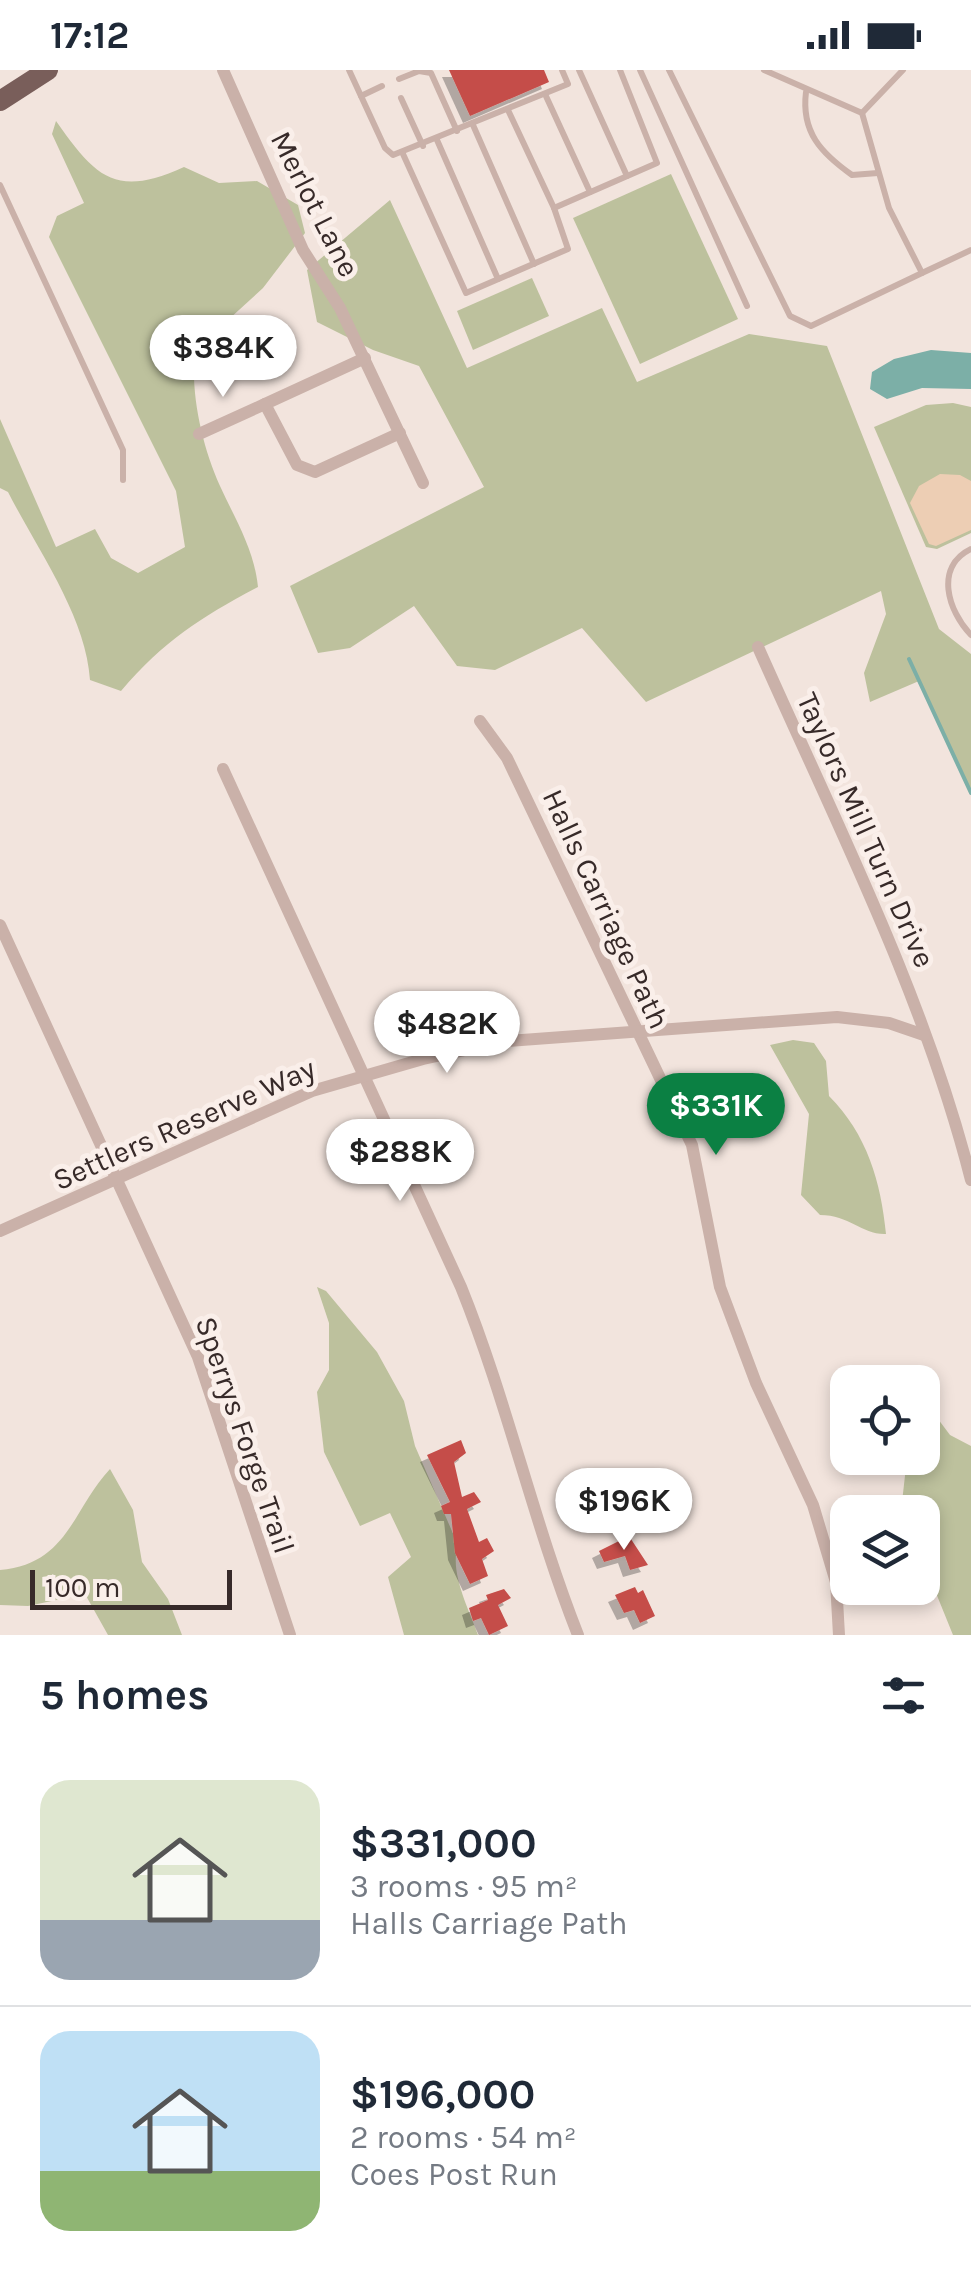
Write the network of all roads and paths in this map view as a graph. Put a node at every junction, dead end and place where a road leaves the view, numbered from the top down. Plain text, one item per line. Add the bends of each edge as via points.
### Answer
1 (48, 70) edge
2 (223, 70) edge
3 (349, 70) edge
4 (577, 70) edge
5 (620, 70) edge
6 (640, 70) edge
7 (668, 70) edge
8 (764, 70) edge
9 (903, 70) edge
10 (563, 72) edge
11 (399, 79) dead end
12 (382, 86) dead end
13 (806, 92) junction
14 (545, 94) junction
15 (361, 96) junction
16 (401, 98) dead end
17 (0, 101) edge
18 (508, 110) junction
19 (862, 114) junction
20 (473, 125) junction
21 (458, 131) junction
22 (437, 140) junction
23 (422, 146) junction
24 (403, 154) junction
25 (879, 173) junction
26 (627, 176) junction
27 (0, 185) edge
28 (590, 192) junction
29 (554, 208) junction
30 (971, 250) edge
31 (534, 264) junction
32 (922, 273) junction
33 (498, 279) junction
34 (747, 306) dead end
35 (365, 358) junction
36 (265, 404) junction
37 (400, 433) junction
38 (198, 434) dead end
39 (123, 480) dead end
40 (423, 482) dead end
41 (971, 549) edge
42 (971, 634) edge
43 (758, 647) dead end
44 (480, 721) dead end
45 (224, 769) dead end
46 (0, 924) edge
47 (636, 1032) junction
48 (924, 1035) junction
49 (362, 1075) junction
50 (971, 1180) edge
51 (116, 1182) junction
52 (0, 1231) edge
53 (290, 1635) edge
54 (578, 1635) edge
55 (839, 1635) edge

1 - 17 main road
2 - 35 street, Merlot Lane via 303,250
3 - 15 lane
4 - 10 lane
4 - 26 lane
5 - 26 lane via 658,159
6 - 34 lane
7 - 32 lane via 790,316 810,326
8 - 13 lane
9 - 19 lane
10 - 14 lane via 568,84
11 - 21 lane via 419,70 431,73
12 - 15 lane
13 - 19 lane
13 - 25 lane via 807,126 816,145 852,175
14 - 18 lane
14 - 28 lane
15 - 24 lane via 385,148
16 - 23 lane
18 - 20 lane
18 - 29 lane
19 - 25 lane
20 - 21 lane
20 - 31 lane
21 - 22 lane
22 - 23 lane
22 - 33 lane
23 - 24 lane
24 - 33 lane via 463,291
25 - 32 lane
26 - 28 lane
27 - 39 lane via 123,450
28 - 29 lane
29 - 31 lane via 568,249
30 - 32 lane
31 - 33 lane
35 - 36 street
35 - 37 street, Merlot Lane
36 - 37 street via 297,465 315,472
36 - 38 street
37 - 40 street, Merlot Lane
41 - 42 lane via 950,573 948,601
43 - 48 street, Taylors Mill Turn Drive via 908,984
44 - 47 street, Halls Carriage Path via 507,758
45 - 49 street
46 - 51 street, Sperrys Forge Trail
47 - 48 street, Settlers Reserve Way via 837,1017
47 - 49 street, Settlers Reserve Way via 508,1041
47 - 55 street, Halls Carriage Path via 692,1145 720,1288 813,1505 836,1582
48 - 50 street, Taylors Mill Turn Drive
49 - 51 street, Settlers Reserve Way via 244,1120
49 - 54 street via 486,1350
51 - 52 street, Settlers Reserve Way
51 - 53 street, Sperrys Forge Trail via 198,1357

